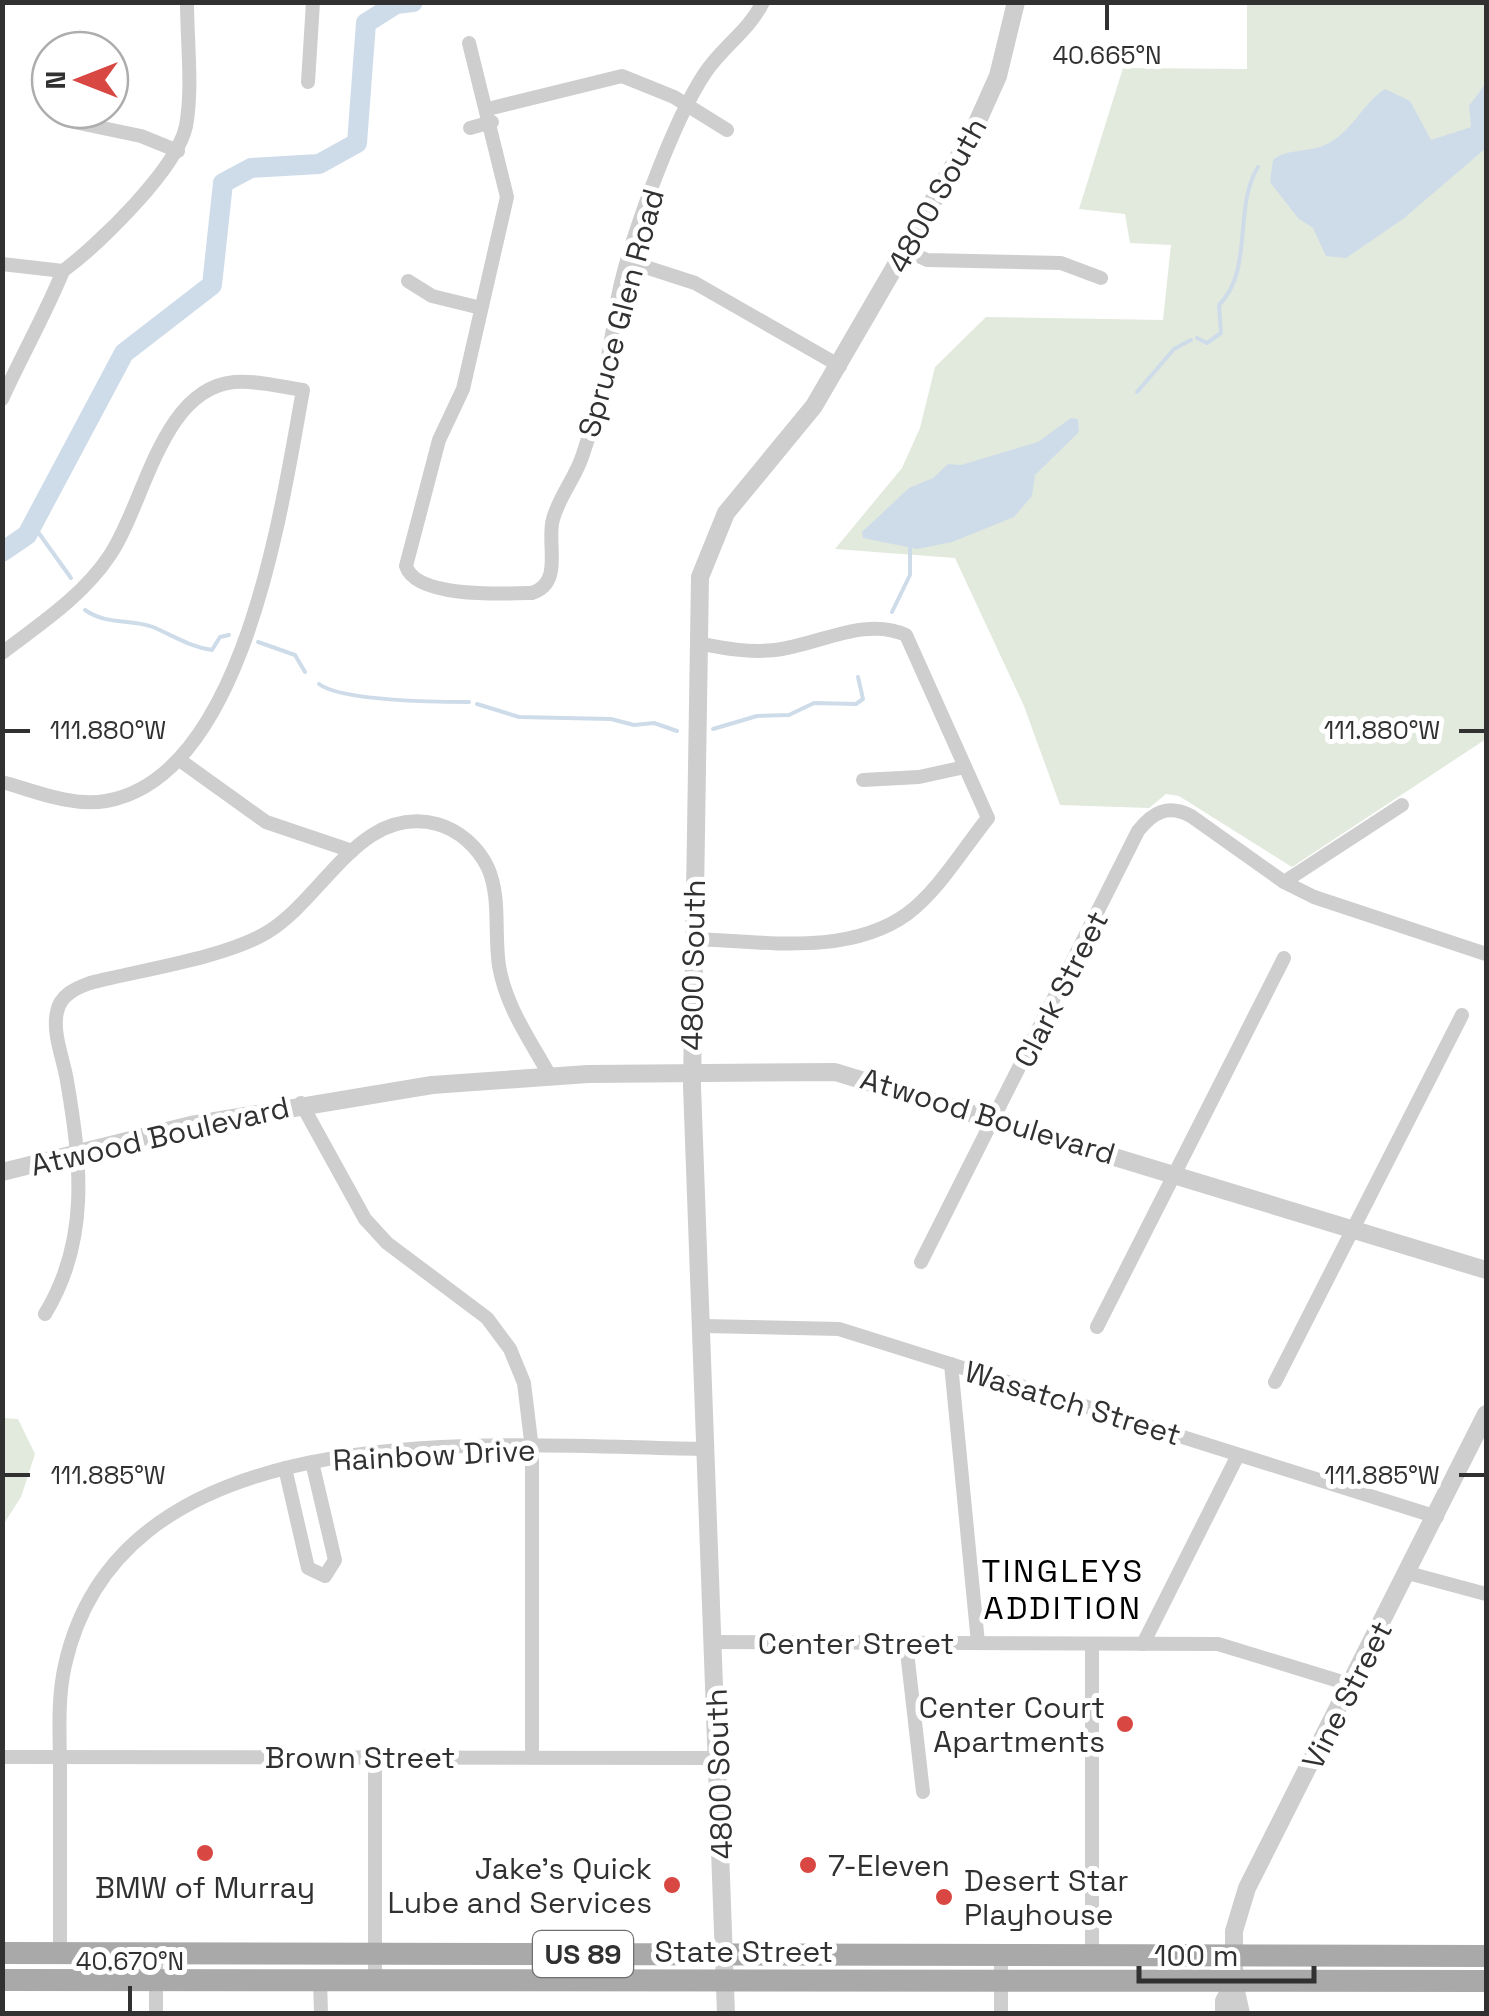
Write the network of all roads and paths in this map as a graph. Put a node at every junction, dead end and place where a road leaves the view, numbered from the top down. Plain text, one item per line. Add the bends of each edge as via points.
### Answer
1 (187, 2) edge
2 (312, 2) edge
3 (763, 2) edge
4 (1016, 2) edge
5 (469, 43) dead end
6 (308, 82) dead end
7 (689, 108) junction
8 (490, 116) junction
9 (470, 128) dead end
10 (112, 130) edge
11 (727, 130) dead end
12 (178, 151) junction
13 (905, 250) junction
14 (630, 262) junction
15 (2, 264) edge
16 (63, 271) junction
17 (1101, 278) dead end
18 (408, 280) dead end
19 (481, 308) junction
20 (840, 366) junction
21 (2, 399) edge
22 (697, 643) junction
23 (2, 653) edge
24 (181, 761) junction
25 (966, 767) junction
26 (864, 780) dead end
27 (2, 782) edge
28 (1402, 805) dead end
29 (352, 850) junction
30 (1284, 882) junction
31 (693, 939) junction
32 (1486, 954) edge
33 (1284, 958) dead end
34 (1462, 1015) dead end
35 (692, 1072) junction
36 (550, 1076) junction
37 (302, 1104) junction
38 (994, 1120) junction
39 (78, 1154) junction
40 (2, 1172) edge
41 (1176, 1172) junction
42 (1353, 1228) junction
43 (921, 1262) dead end
44 (1486, 1270) edge
45 (44, 1314) dead end
46 (702, 1326) junction
47 (1097, 1327) dead end
48 (951, 1364) junction
49 (1275, 1382) dead end
50 (1486, 1414) edge
51 (532, 1448) junction
52 (707, 1449) junction
53 (1238, 1455) junction
54 (312, 1462) junction
55 (285, 1468) junction
56 (1437, 1517) junction
57 (1408, 1574) junction
58 (1486, 1594) edge
59 (714, 1642) junction
60 (906, 1643) junction
61 (978, 1643) junction
62 (1092, 1644) junction
63 (1143, 1644) junction
64 (1352, 1685) junction
65 (2, 1757) edge
66 (60, 1757) junction
67 (375, 1757) junction
68 (532, 1758) junction
69 (717, 1758) junction
70 (924, 1792) dead end
71 (2, 1954) edge
72 (60, 1954) junction
73 (156, 1954) junction
74 (375, 1954) junction
75 (725, 1954) junction
76 (1001, 1955) junction
77 (1092, 1955) junction
78 (1234, 1956) junction
79 (1486, 1956) edge
80 (320, 1979) junction
81 (2, 1980) edge
82 (156, 1980) junction
83 (375, 1980) junction
84 (1001, 1980) junction
85 (1486, 1981) edge
86 (725, 1982) junction
87 (1234, 1982) junction
88 (156, 2014) edge
89 (321, 2014) edge
90 (726, 2014) edge
91 (1001, 2014) edge
92 (1224, 2014) edge
93 (1241, 2014) edge

1 - 12 street via 186,124
2 - 6 street
3 - 7 street, Spruce Glen Road via 746,32 708,70
4 - 13 street, 4800 South via 982,116
5 - 8 street
7 - 8 street via 622,76
7 - 11 street
7 - 14 street, Spruce Glen Road via 652,188
8 - 9 street
8 - 19 street via 508,192
10 - 12 street
12 - 16 street via 97,246
13 - 17 street via 927,260 1061,263
13 - 20 street, 4800 South
14 - 19 street, Spruce Glen Road via 584,450 554,517 551,575 544,587 527,593 430,588 412,579 406,556 439,440 463,389
14 - 20 street via 703,286
15 - 16 street
16 - 21 street
18 - 19 street via 432,296
20 - 22 street, 4800 South via 718,528 700,576
22 - 25 street via 772,651 847,632 906,635
22 - 31 street, 4800 South
23 - 24 street via 99,570 173,424 192,400 237,382 303,390 262,595 209,718
24 - 27 street via 147,787 104,802 70,801
24 - 29 street via 266,822
25 - 26 street
25 - 31 street via 988,818 898,918 816,944
28 - 30 street
29 - 36 street via 389,825 426,822 458,833 479,852 496,897 503,986
29 - 39 street via 304,904 264,935 68,994 57,1025
30 - 32 street
30 - 38 street, Clark Street via 1183,812 1160,811 1144,822
31 - 35 street, 4800 South
33 - 41 street
34 - 42 street
35 - 36 street, Atwood Boulevard
35 - 38 street, Atwood Boulevard via 855,1074
35 - 46 street, 4800 South
36 - 37 street, Atwood Boulevard
37 - 39 street, Atwood Boulevard
37 - 51 street via 364,1219 500,1333 524,1382
38 - 41 street, Atwood Boulevard
38 - 43 street, Clark Street
39 - 40 street, Atwood Boulevard
39 - 45 street via 74,1248
41 - 42 street, Atwood Boulevard
41 - 47 street
42 - 44 street, Atwood Boulevard
42 - 49 street
46 - 48 street, Wasatch Street via 826,1327
46 - 52 street, 4800 South
48 - 53 street, Wasatch Street
48 - 61 street
50 - 56 street, Vine Street
51 - 52 street, Rainbow Drive
51 - 54 street, Rainbow Drive via 412,1450
51 - 68 street
52 - 59 street, 4800 South
53 - 56 street, Wasatch Street
53 - 63 street
54 - 55 street, Rainbow Drive
54 - 55 street via 334,1560 325,1576 308,1568
55 - 66 street, Rainbow Drive via 186,1504 110,1568 80,1617 64,1667
56 - 57 street, Vine Street
57 - 58 street
57 - 64 street, Vine Street
59 - 60 street, Center Street
59 - 69 street, 4800 South
60 - 61 street, Center Street
60 - 70 street
61 - 62 street, Center Street
62 - 63 street, Center Street
62 - 77 street
63 - 64 street, Center Street via 1222,1644
64 - 78 street, Vine Street via 1248,1888 1236,1919
65 - 66 street, Brown Street
66 - 67 street, Brown Street
66 - 72 street, Rainbow Drive
67 - 68 street, Brown Street
67 - 74 street
68 - 69 street, Brown Street
69 - 75 street, 4800 South
71 - 72 main road, State Street / US 89
72 - 73 main road, State Street / US 89
73 - 74 main road, State Street / US 89
73 - 82 street
74 - 75 main road, State Street / US 89
74 - 83 street
75 - 76 main road, State Street / US 89
75 - 86 street, 4800 South
76 - 77 main road, State Street / US 89
76 - 84 street
77 - 78 main road, State Street / US 89
78 - 79 main road, State Street / US 89
78 - 87 street, Vine Street
80 - 82 main road, State Street / US 89
80 - 83 main road, State Street / US 89
80 - 89 street
81 - 82 main road, State Street / US 89
82 - 88 street
83 - 86 main road, State Street / US 89
84 - 86 main road, State Street / US 89
84 - 87 main road, State Street / US 89
84 - 91 street
85 - 87 main road, State Street / US 89
86 - 90 street, 4800 South
87 - 92 street, Vine Street
87 - 93 street, Vine Street

